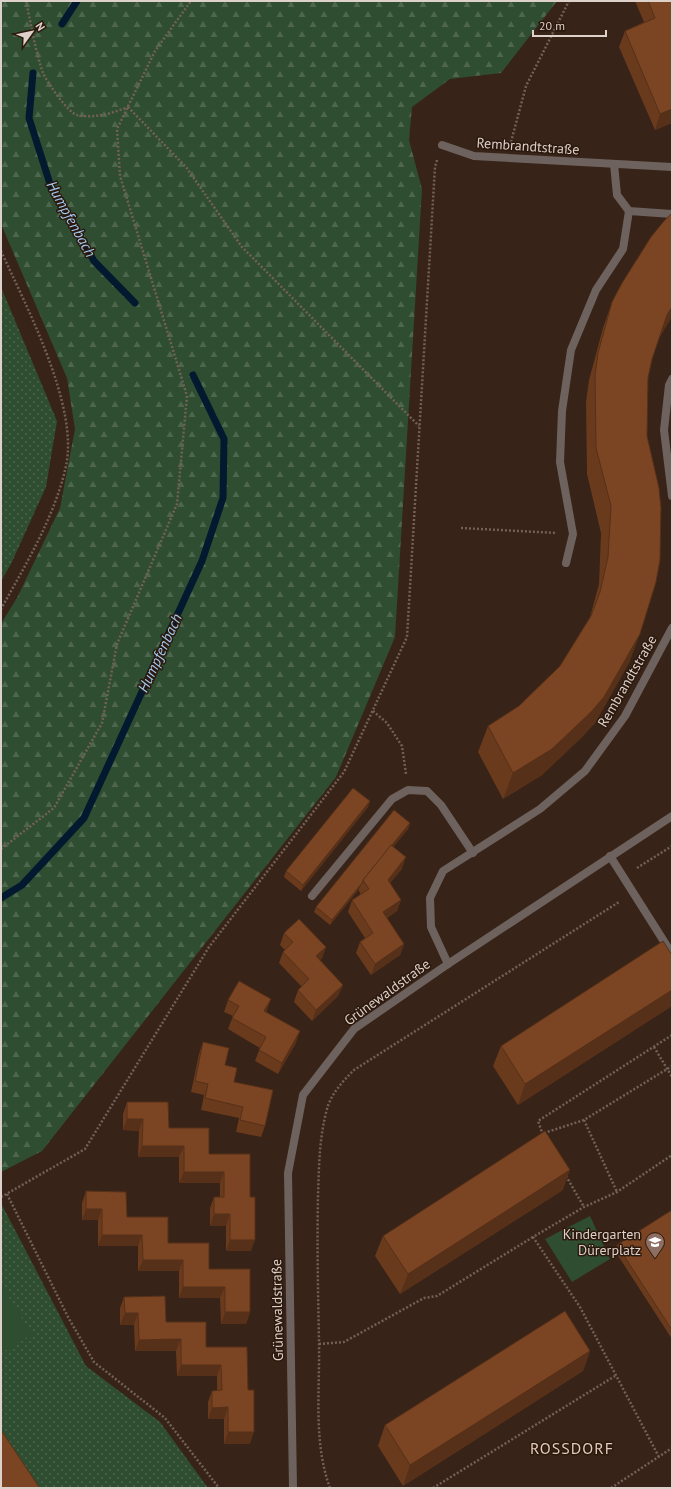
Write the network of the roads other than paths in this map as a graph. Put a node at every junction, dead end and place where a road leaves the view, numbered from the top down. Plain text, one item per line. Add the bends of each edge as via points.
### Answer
1 (442, 145) road end
2 (614, 164) junction
3 (672, 167) edge
4 (628, 211) junction
5 (672, 214) edge
6 (672, 379) edge
7 (672, 496) edge
8 (566, 563) dead end
9 (672, 628) edge
10 (672, 816) edge
11 (473, 853) junction
12 (610, 856) junction
13 (312, 896) dead end
14 (672, 954) edge
15 (448, 964) junction
16 (294, 1488) edge

1 - 2 street, Rembrandtstraße via 474,156
2 - 3 street, Rembrandtstraße
2 - 4 street via 617,195
4 - 5 street
4 - 8 street via 624,249 596,290 571,350 562,411 560,462 574,534
6 - 7 street via 664,430
9 - 11 street, Rembrandtstraße via 626,716 586,771 540,808
10 - 12 street, Grünewaldstraße
11 - 13 street via 441,805 427,791 408,790 392,800
11 - 15 street, Rembrandtstraße via 443,871 430,898 431,927
12 - 14 street
12 - 15 street, Grünewaldstraße
15 - 16 street, Grünewaldstraße via 354,1029 302,1095 288,1173

